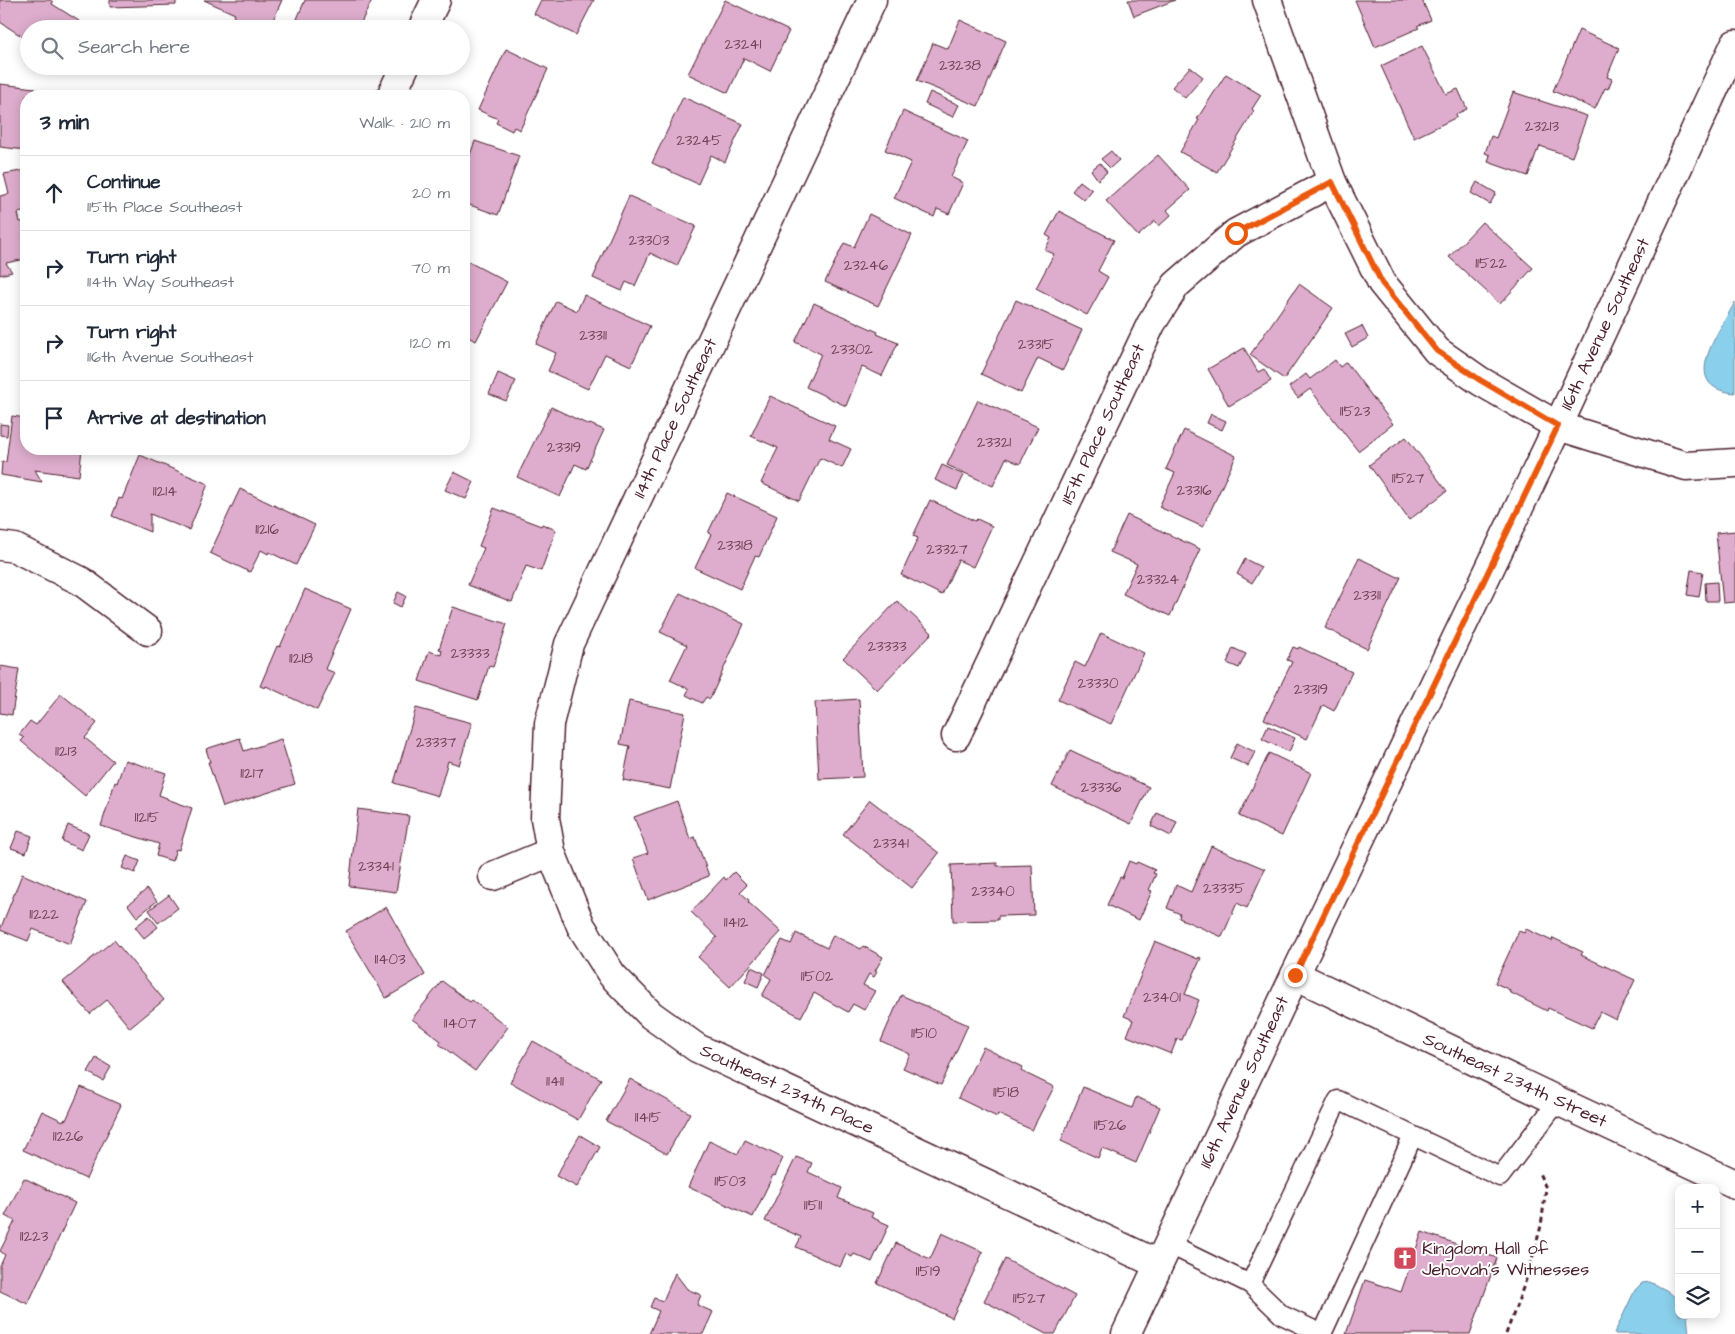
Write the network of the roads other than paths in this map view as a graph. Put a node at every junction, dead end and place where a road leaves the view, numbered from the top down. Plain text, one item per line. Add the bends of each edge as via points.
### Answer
1 (436, 0) edge
2 (872, 0) edge
3 (1267, 0) edge
4 (426, 20) edge
5 (1735, 44) edge
6 (400, 75) edge
7 (393, 90) edge
8 (1332, 182) junction
9 (1558, 426) junction
10 (1735, 463) edge
11 (0, 546) edge
12 (148, 631) dead end
13 (956, 736) dead end
14 (551, 852) junction
15 (493, 876) dead end
16 (1295, 975) junction
17 (1558, 1101) junction
18 (1413, 1136) junction
19 (1735, 1184) edge
20 (1163, 1254) junction
21 (1250, 1284) junction
22 (1126, 1334) edge
23 (1322, 1334) edge

1 - 4 street
2 - 14 street, 114th Place Southeast via 569,644 549,724 545,818
3 - 8 street
5 - 9 street, 116th Avenue Southeast
6 - 7 street
8 - 9 street via 1382,283 1437,351
8 - 13 street, 115th Place Southeast via 1236,233 1176,285 1151,324
9 - 10 street via 1686,466
9 - 16 street, 116th Avenue Southeast
11 - 12 street via 15,548 81,581
14 - 15 street
14 - 20 street, Southeast 234th Place via 581,926 612,975 652,1015 697,1048
16 - 17 street, Southeast 234th Street
16 - 20 street, 116th Avenue Southeast
17 - 18 lane via 1500,1178
17 - 19 street, Southeast 234th Street
18 - 21 lane via 1338,1100
18 - 23 lane
20 - 21 lane
20 - 22 street, 116th Avenue Southeast
21 - 23 lane via 1282,1315

